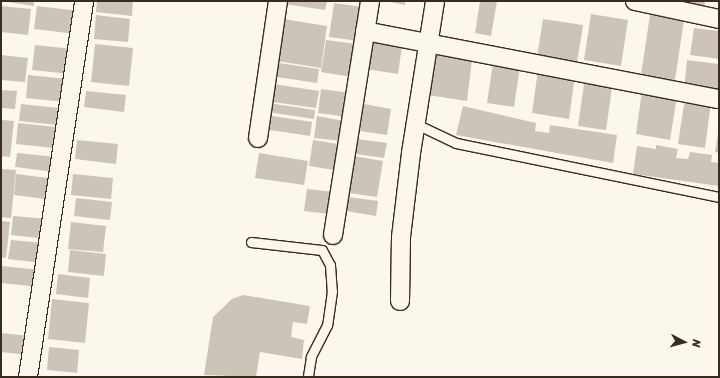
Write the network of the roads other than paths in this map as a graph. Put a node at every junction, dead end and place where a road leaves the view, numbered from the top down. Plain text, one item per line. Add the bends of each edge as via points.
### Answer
1 (84, 1) edge
2 (278, 1) edge
3 (370, 1) edge
4 (435, 1) edge
5 (635, 1) edge
6 (719, 19) edge
7 (365, 31) junction
8 (428, 44) junction
9 (719, 99) edge
10 (416, 124) junction
11 (258, 138) dead end
12 (719, 197) edge
13 (333, 235) dead end
14 (251, 242) dead end
15 (400, 301) dead end
16 (28, 377) edge
17 (308, 377) edge

1 - 16 street
2 - 11 street
3 - 7 street
4 - 8 street
5 - 6 street
7 - 8 street
7 - 13 street
8 - 9 street
8 - 10 street
10 - 12 lane via 456,143
10 - 15 street via 401,237
14 - 17 lane via 322,250 330,265 332,291 327,325 310,357

